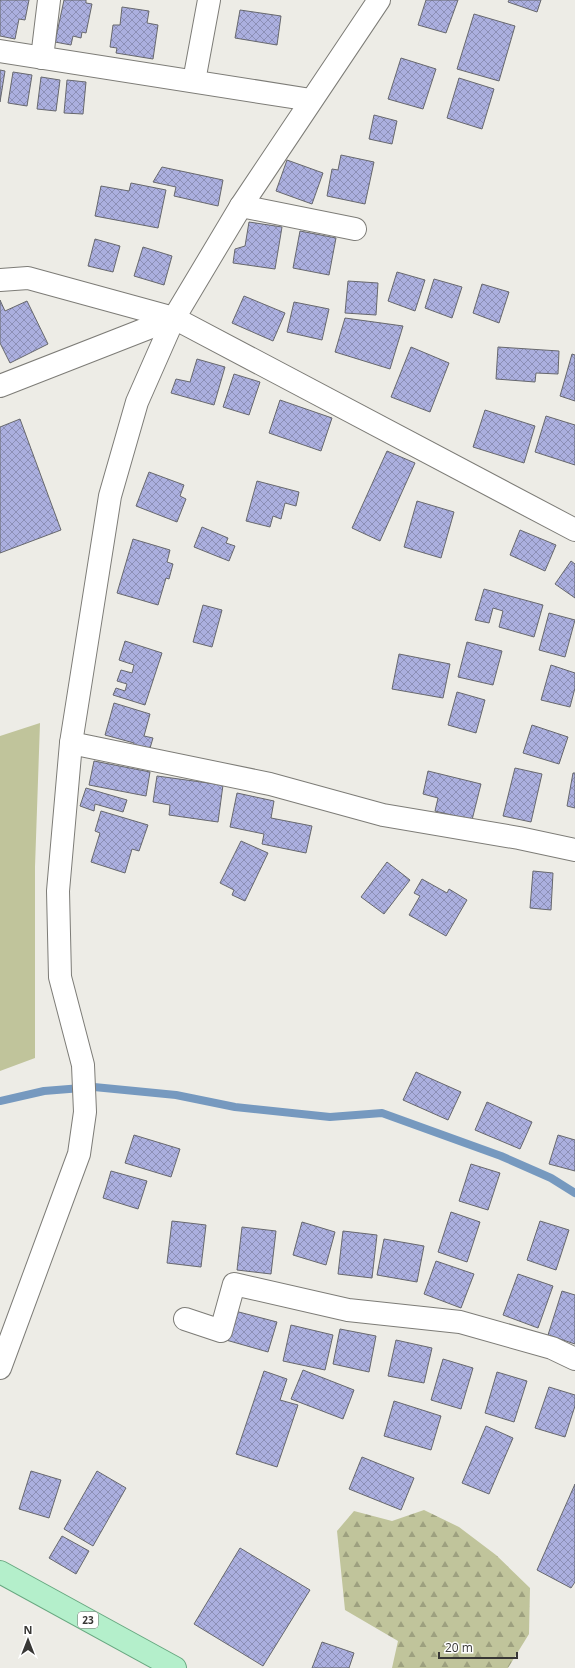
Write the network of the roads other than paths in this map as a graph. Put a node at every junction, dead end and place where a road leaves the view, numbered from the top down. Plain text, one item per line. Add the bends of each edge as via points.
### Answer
1 (49, 0) edge
2 (209, 0) edge
3 (379, 0) edge
4 (0, 51) edge
5 (42, 58) junction
6 (194, 81) junction
7 (311, 100) junction
8 (241, 206) junction
9 (355, 229) dead end
10 (0, 280) edge
11 (174, 318) junction
12 (0, 386) edge
13 (575, 530) edge
14 (71, 744) junction
15 (575, 850) edge
16 (185, 1319) dead end
17 (575, 1359) edge
18 (0, 1368) edge
19 (0, 1572) edge
20 (175, 1668) edge

1 - 5 street
2 - 6 street
3 - 7 street
4 - 5 street
5 - 6 street
6 - 7 street
7 - 8 street
8 - 9 street
8 - 11 street
10 - 11 street via 28,278
11 - 12 street
11 - 13 street
11 - 14 street via 137,402 110,496
14 - 15 street via 270,784 383,814
14 - 18 street via 58,891 60,977 83,1065 85,1112 79,1154
16 - 17 street via 222,1332 234,1284 348,1310 460,1322 552,1348
19 - 20 main road, 23

